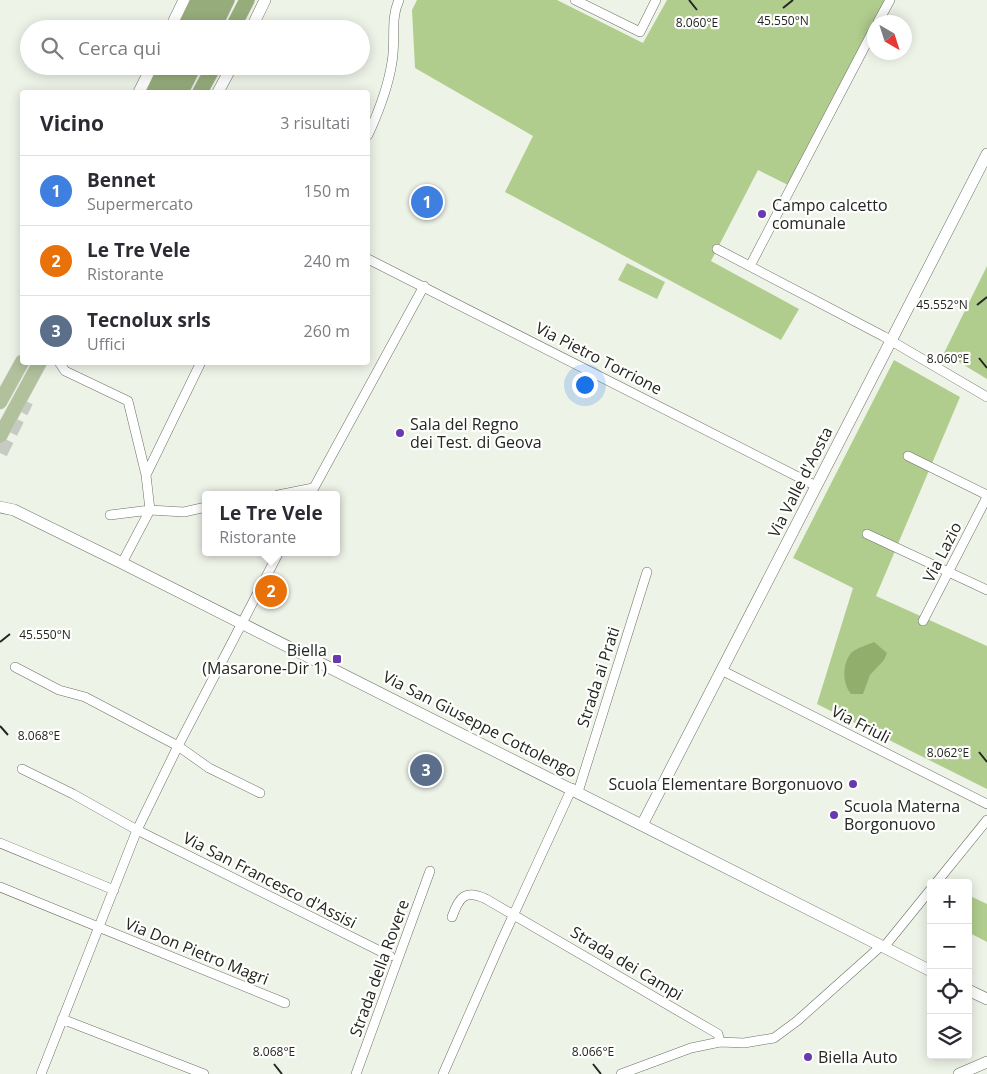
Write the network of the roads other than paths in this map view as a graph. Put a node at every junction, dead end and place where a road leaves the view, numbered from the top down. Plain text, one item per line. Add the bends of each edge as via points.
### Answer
1 (184, 0) edge
2 (198, 0) edge
3 (212, 0) edge
4 (227, 0) edge
5 (247, 0) edge
6 (265, 0) edge
7 (399, 0) edge
8 (575, 0) edge
9 (656, 0) edge
10 (890, 0) edge
11 (882, 15) edge
12 (174, 20) edge
13 (188, 20) edge
14 (202, 20) edge
15 (217, 20) edge
16 (237, 20) edge
17 (255, 20) edge
18 (867, 42) edge
19 (148, 75) edge
20 (162, 75) edge
21 (176, 75) edge
22 (190, 75) edge
23 (209, 75) edge
24 (227, 75) edge
25 (140, 90) edge
26 (155, 90) edge
27 (169, 90) edge
28 (182, 90) edge
29 (201, 90) edge
30 (219, 90) edge
31 (370, 131) edge
32 (987, 154) edge
33 (717, 249) dead end
34 (370, 260) edge
35 (750, 266) junction
36 (424, 286) junction
37 (890, 342) junction
38 (20, 365) edge
39 (38, 365) edge
40 (61, 365) edge
41 (200, 365) edge
42 (987, 397) edge
43 (0, 402) edge
44 (0, 436) edge
45 (908, 456) dead end
46 (146, 475) junction
47 (816, 486) junction
48 (313, 491) edge
49 (987, 496) edge
50 (0, 498) edge
51 (0, 507) edge
52 (202, 509) edge
53 (14, 510) junction
54 (150, 510) junction
55 (110, 515) dead end
56 (868, 534) dead end
57 (277, 556) edge
58 (122, 563) junction
59 (647, 572) dead end
60 (948, 572) junction
61 (987, 590) edge
62 (923, 621) dead end
63 (241, 623) junction
64 (15, 667) dead end
65 (721, 670) junction
66 (178, 746) junction
67 (22, 770) dead end
68 (575, 790) junction
69 (260, 794) dead end
70 (987, 804) edge
71 (987, 820) edge
72 (642, 825) junction
73 (137, 830) junction
74 (0, 843) edge
75 (430, 872) dead end
76 (939, 879) edge
77 (0, 887) edge
78 (114, 890) junction
79 (927, 894) edge
80 (514, 914) junction
81 (452, 918) dead end
82 (99, 927) junction
83 (882, 946) junction
84 (390, 956) dead end
85 (927, 969) edge
86 (972, 992) edge
87 (987, 999) edge
88 (284, 1002) dead end
89 (62, 1019) junction
90 (720, 1042) junction
91 (987, 1062) edge
92 (41, 1074) edge
93 (204, 1074) edge
94 (356, 1074) edge
95 (443, 1074) edge
96 (620, 1074) edge
97 (959, 1074) edge

1 - 12 street
2 - 13 highway
3 - 14 highway
4 - 15 highway
5 - 16 highway
6 - 17 street
7 - 31 street via 394,10 392,60 381,107
8 - 9 street via 640,32
10 - 11 street
18 - 35 street
19 - 25 street
20 - 26 highway
21 - 27 highway
22 - 28 highway
23 - 29 highway
24 - 30 street
32 - 37 street, Via Valle d'Aosta
33 - 35 street
34 - 36 street, Via Pietro Torrione
35 - 37 street
36 - 47 street, Via Pietro Torrione
36 - 48 street
37 - 42 street
37 - 47 street, Via Valle d'Aosta
38 - 43 main road
39 - 44 main road
40 - 46 street via 65,371 128,401
41 - 46 street
45 - 49 street
46 - 54 street
47 - 65 street, Via Valle d'Aosta
49 - 60 street, Via Lazio
50 - 53 street, Via San Giuseppe Cottolengo
51 - 53 street, Via San Giuseppe Cottolengo
52 - 54 street via 184,512
53 - 58 street, Via San Giuseppe Cottolengo
54 - 55 street
54 - 58 street
56 - 60 street
57 - 63 street
58 - 63 street, Via San Giuseppe Cottolengo
59 - 68 street, Strada ai Prati
60 - 61 street
60 - 62 street, Via Lazio
63 - 66 street
63 - 68 street, Via San Giuseppe Cottolengo
64 - 66 street via 59,690 85,697
65 - 70 street, Via Friuli
65 - 72 street, Via Valle d'Aosta
66 - 69 street via 209,768
66 - 73 street
67 - 73 street, Via San Francesco d'Assisi
68 - 72 street, Via San Giuseppe Cottolengo
68 - 80 street
71 - 76 street
72 - 83 street, Via San Giuseppe Cottolengo
73 - 78 street
73 - 84 street, Via San Francesco d'Assisi
74 - 78 street
75 - 94 street, Strada della Rovere
77 - 82 street, Via Don Pietro Magri
78 - 82 street
79 - 83 street
80 - 81 street, Strada dei Campi via 474,893 464,896
80 - 90 street, Strada dei Campi via 718,1034
80 - 95 street
82 - 88 street, Via Don Pietro Magri
82 - 89 street
83 - 85 street, Via San Giuseppe Cottolengo
83 - 90 street via 774,1038 744,1043
86 - 87 street
89 - 92 street
89 - 93 street
90 - 96 street via 691,1048
91 - 97 street

